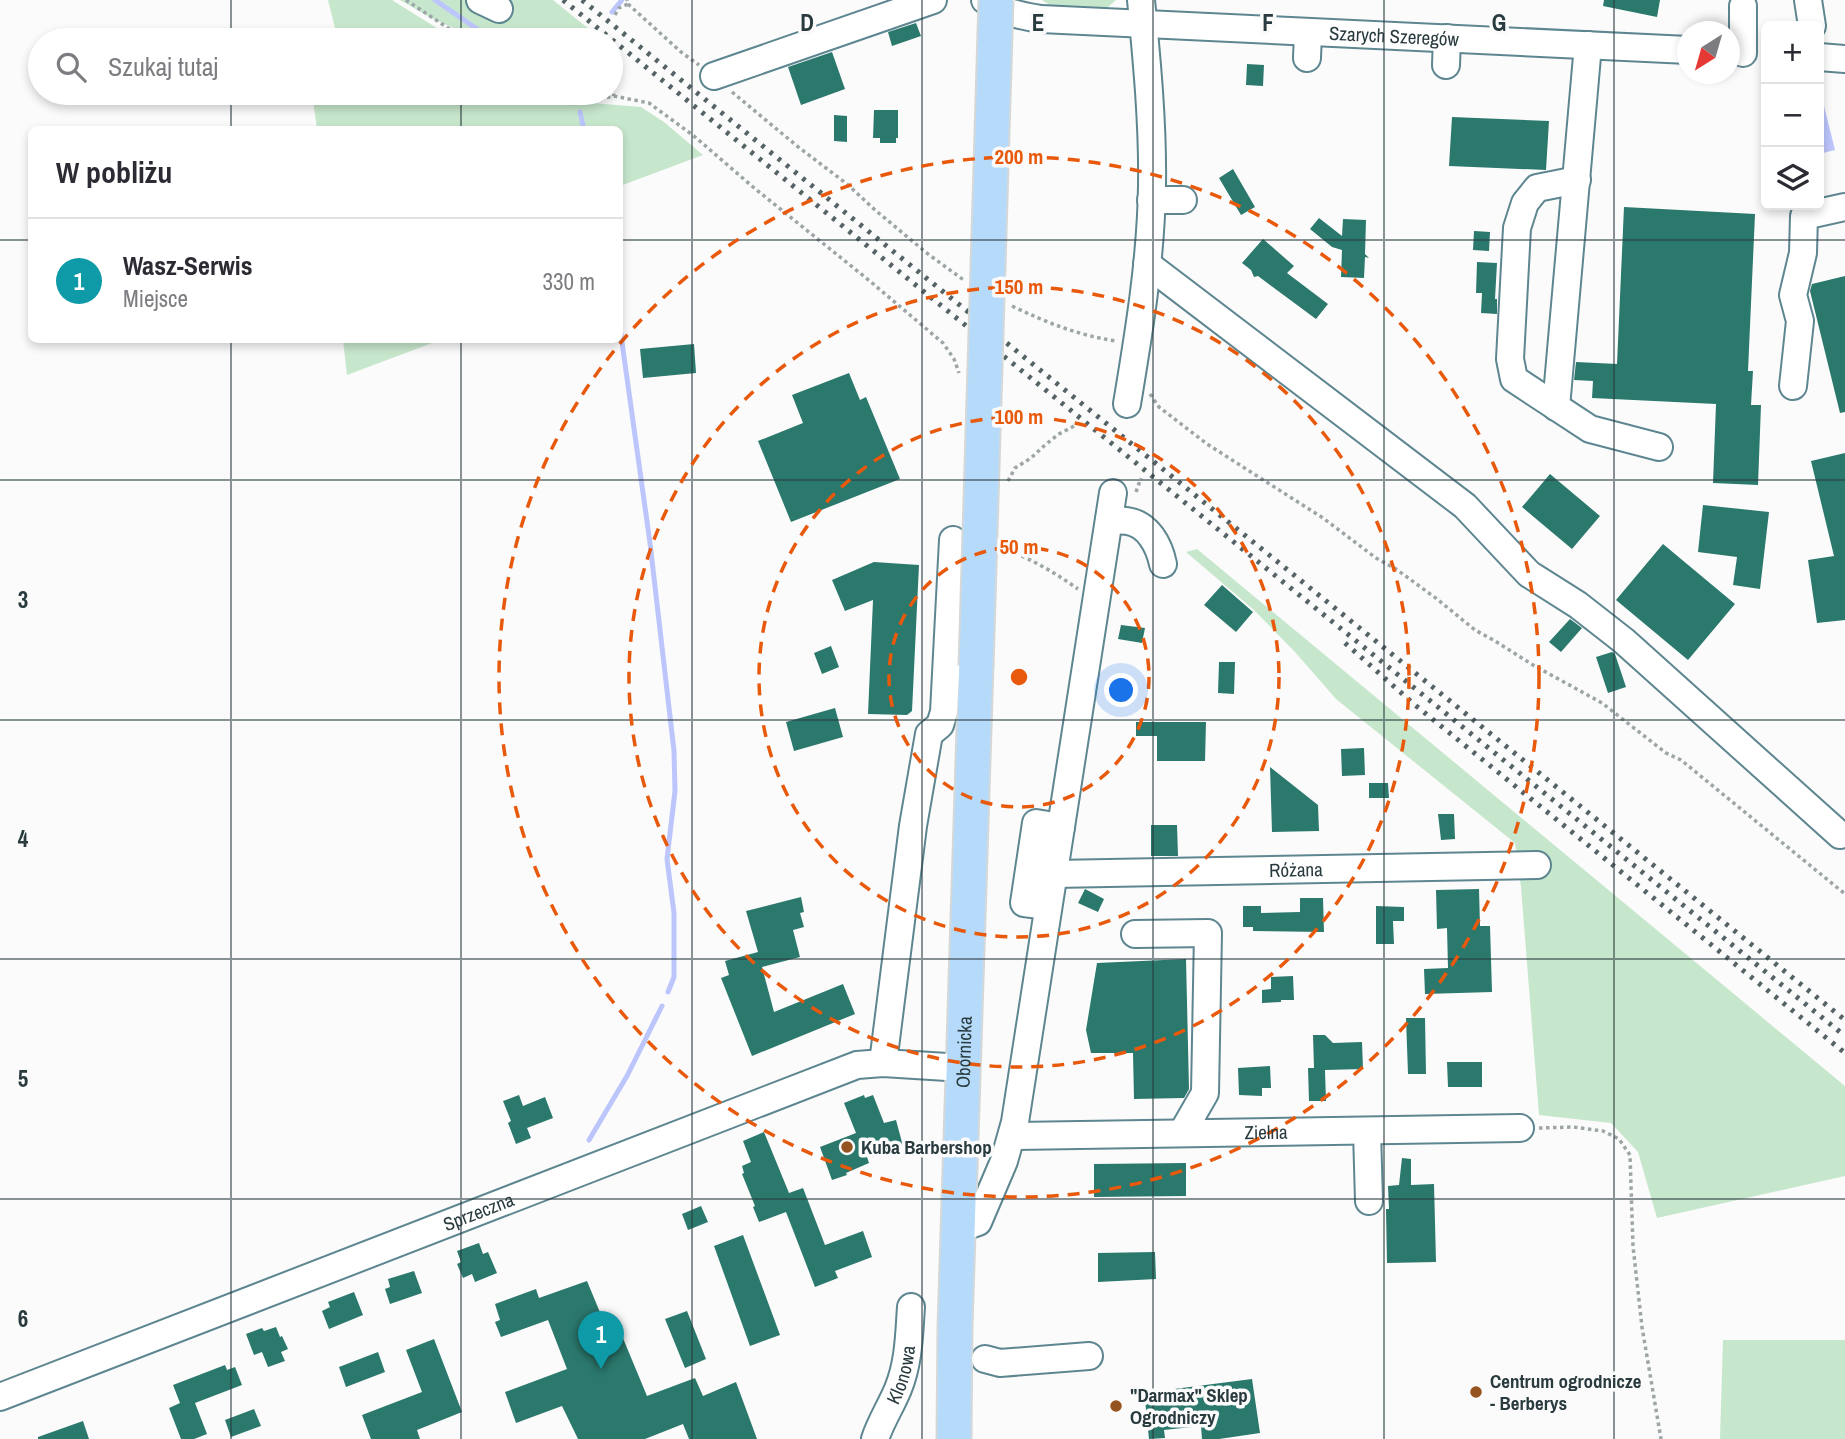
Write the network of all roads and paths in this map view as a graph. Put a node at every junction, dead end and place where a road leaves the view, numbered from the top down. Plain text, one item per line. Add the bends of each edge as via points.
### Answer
1 (406, 0) edge
2 (933, 0) edge
3 (985, 0) edge
4 (996, 0) edge
5 (1808, 0) edge
6 (628, 2) edge
7 (1743, 5) dead end
8 (1142, 12) edge
9 (615, 15) dead end
10 (1811, 21) edge
11 (448, 28) edge
12 (1447, 38) junction
13 (1588, 45) junction
14 (1677, 49) edge
15 (1746, 53) edge
16 (1446, 65) dead end
17 (715, 76) junction
18 (623, 98) edge
19 (1577, 180) junction
20 (1151, 200) junction
21 (1183, 200) dead end
22 (1845, 207) edge
23 (1147, 264) junction
24 (971, 285) dead end
25 (1003, 302) dead end
26 (1136, 345) junction
27 (972, 377) junction
28 (1793, 386) dead end
29 (1137, 396) joint
30 (1556, 407) junction
31 (1076, 425) dead end
32 (1659, 447) dead end
33 (1006, 486) dead end
34 (1113, 493) dead end
35 (1109, 520) junction
36 (953, 540) dead end
37 (998, 547) dead end
38 (1163, 564) dead end
39 (1096, 601) junction
40 (1061, 827) junction
41 (1840, 835) dead end
42 (1537, 865) dead end
43 (1054, 874) junction
44 (1845, 894) edge
45 (1048, 906) junction
46 (1135, 934) dead end
47 (883, 1063) junction
48 (963, 1068) junction
49 (1520, 1128) joint
50 (1367, 1131) junction
51 (1182, 1133) junction
52 (1008, 1149) junction
53 (960, 1165) junction
54 (1369, 1201) dead end
55 (958, 1228) junction
56 (911, 1307) dead end
57 (1089, 1356) dead end
58 (985, 1359) dead end
59 (0, 1396) edge
60 (875, 1439) edge
61 (954, 1439) edge
62 (1661, 1439) edge

1 - 11 path
2 - 17 street
3 - 8 street, Szarych Szeregów via 1020,16 1041,19
4 - 27 main road, Obornicka, bridge
5 - 10 street
6 - 9 path
6 - 17 path via 681,52
7 - 15 street
8 - 12 street, Szarych Szeregów via 1308,45 1394,29
8 - 20 street
12 - 13 street, Szarych Szeregów
12 - 16 street
13 - 14 street, Szarych Szeregów
13 - 19 street
17 - 24 path
18 - 27 path via 649,103 694,135 943,343
19 - 30 street
19 - 30 street via 1537,188 1525,203 1517,228 1510,359 1514,379
20 - 21 street
20 - 23 street
22 - 28 street via 1804,215 1803,253 1793,295 1800,321
23 - 26 street
23 - 41 street via 1236,327 1465,506 1529,574 1624,641
25 - 26 path via 1062,329
26 - 29 street
27 - 48 main road, Obornicka, bridge via 976,666
29 - 44 path via 1396,569 1475,630 1602,703 1681,760
30 - 32 street via 1590,429
31 - 33 path via 1014,468
34 - 35 street
35 - 38 street via 1128,521 1150,535
35 - 39 street
36 - 47 street via 944,712 940,725 929,734 913,826
37 - 39 path via 1061,576
39 - 40 street
40 - 43 street
40 - 45 street via 1036,823 1024,903
42 - 43 street, Różana
43 - 45 street
45 - 52 street
46 - 51 street via 1208,933 1205,1093
47 - 48 street, Sprzeczna
47 - 59 street, Sprzeczna via 857,1065 818,1079
48 - 53 main road, Obornicka
49 - 50 street, Zielna
49 - 62 path via 1603,1131 1619,1139 1630,1154 1640,1314
50 - 51 street, Zielna
50 - 54 street
51 - 52 street, Zielna
52 - 53 street, Zielna via 985,1168
52 - 55 street via 978,1222
53 - 55 main road, Obornicka
55 - 61 main road, Obornicka
56 - 60 street, Klonowa via 908,1355
57 - 58 street via 1000,1363

